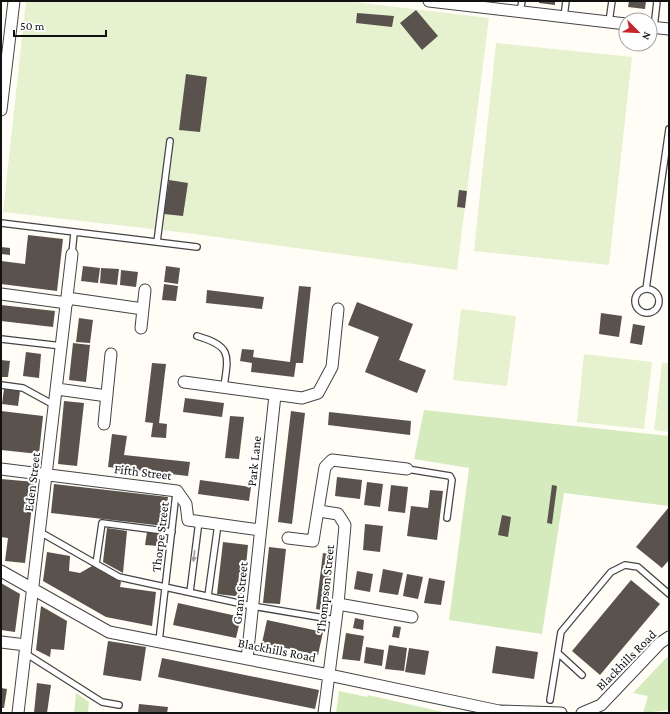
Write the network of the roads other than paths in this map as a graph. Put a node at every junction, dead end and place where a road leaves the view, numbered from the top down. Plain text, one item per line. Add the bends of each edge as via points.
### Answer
1 (14, 1) edge
2 (429, 1) edge
3 (566, 1) edge
4 (612, 1) edge
5 (657, 1) edge
6 (476, 4) edge
7 (521, 6) edge
8 (655, 12) edge
9 (564, 17) junction
10 (609, 22) junction
11 (618, 23) edge
12 (658, 28) edge
13 (669, 30) edge
14 (1, 110) edge
15 (669, 129) edge
16 (170, 140) dead end
17 (1, 223) edge
18 (74, 233) junction
19 (157, 242) junction
20 (197, 247) dead end
21 (72, 254) joint
22 (646, 289) junction
23 (145, 290) dead end
24 (1, 294) edge
25 (67, 301) junction
26 (143, 309) junction
27 (338, 309) dead end
28 (141, 328) dead end
29 (197, 336) dead end
30 (1, 339) edge
31 (62, 346) junction
32 (111, 354) dead end
33 (184, 382) dead end
34 (1, 385) edge
35 (224, 386) junction
36 (57, 389) junction
37 (275, 394) junction
38 (107, 396) junction
39 (55, 406) junction
40 (104, 424) dead end
41 (1, 469) edge
42 (407, 469) joint
43 (46, 474) junction
44 (177, 491) junction
45 (318, 511) junction
46 (447, 518) dead end
47 (199, 521) junction
48 (218, 524) junction
49 (260, 530) junction
50 (40, 532) junction
51 (172, 532) junction
52 (288, 538) dead end
53 (96, 564) junction
54 (1, 571) edge
55 (165, 586) junction
56 (33, 588) junction
57 (190, 592) junction
58 (669, 594) edge
59 (208, 596) junction
60 (338, 604) junction
61 (252, 606) junction
62 (412, 616) dead end
63 (336, 620) junction
64 (669, 637) edge
65 (159, 641) junction
66 (1, 642) edge
67 (26, 649) junction
68 (558, 653) junction
69 (247, 659) junction
70 (329, 675) junction
71 (582, 675) dead end
72 (550, 700) dead end
73 (119, 705) dead end
74 (18, 713) edge
75 (324, 713) edge
76 (561, 713) edge
77 (582, 713) edge

1 - 14 street
2 - 6 street
3 - 9 lane
4 - 10 lane
5 - 8 lane
6 - 7 street
7 - 9 street
9 - 10 street
10 - 11 street
12 - 13 street
15 - 22 lane
16 - 19 lane
17 - 18 lane
18 - 19 lane
18 - 21 lane
19 - 20 lane
21 - 25 street, Eden Street
22 - 22 lane via 655,292 659,300 654,311 648,313 637,308 635,302 640,291
23 - 26 street
24 - 25 street
25 - 26 street
25 - 31 street, Eden Street
26 - 28 street
27 - 37 street via 332,367 318,393 302,398
29 - 35 lane via 213,341 224,350 227,365
30 - 31 lane
31 - 36 street, Eden Street
32 - 38 street
33 - 35 street
34 - 39 lane via 22,388
35 - 37 street
36 - 38 street
36 - 39 street, Eden Street
37 - 49 street, Park Lane
38 - 40 street
39 - 43 street, Eden Street
41 - 43 street, Fifth Street
42 - 45 street, Thompson Street via 332,460 325,467
42 - 46 lane via 450,476
43 - 44 street, Fifth Street
43 - 50 street, Eden Street
44 - 47 street, Fifth Street via 186,504 188,520
44 - 51 lane, Thorpe Street
45 - 52 street, Thompson Street via 312,541
45 - 60 street, Thompson Street via 338,514 345,525
47 - 48 street
47 -> 57 lane
48 - 49 street
48 - 59 lane
49 - 61 street, Grant Street
50 - 53 lane
50 - 56 street, Eden Street
51 - 53 lane via 102,523
51 - 55 lane, Thorpe Street
53 - 55 lane via 119,577
54 - 56 street, Blackhills Road
55 - 57 lane
55 - 65 lane, Thorpe Street
56 - 65 street, Blackhills Road via 109,632
56 - 67 street, Eden Street
57 - 59 lane
58 - 68 lane via 638,566 625,565 611,572 562,632
59 - 61 lane
60 - 62 street
60 - 63 street, Thompson Street
61 - 63 lane
61 - 69 street, Grant Street
63 - 70 street, Thompson Street
64 - 77 street, Blackhills Road via 660,643 601,705
65 - 69 street, Blackhills Road
66 - 67 street
67 - 73 lane via 102,702
67 - 74 street, Eden Street
68 - 71 lane
68 - 72 lane
69 - 70 street, Blackhills Road
70 - 75 street, Thompson Street
70 - 76 street, Blackhills Road via 499,711

